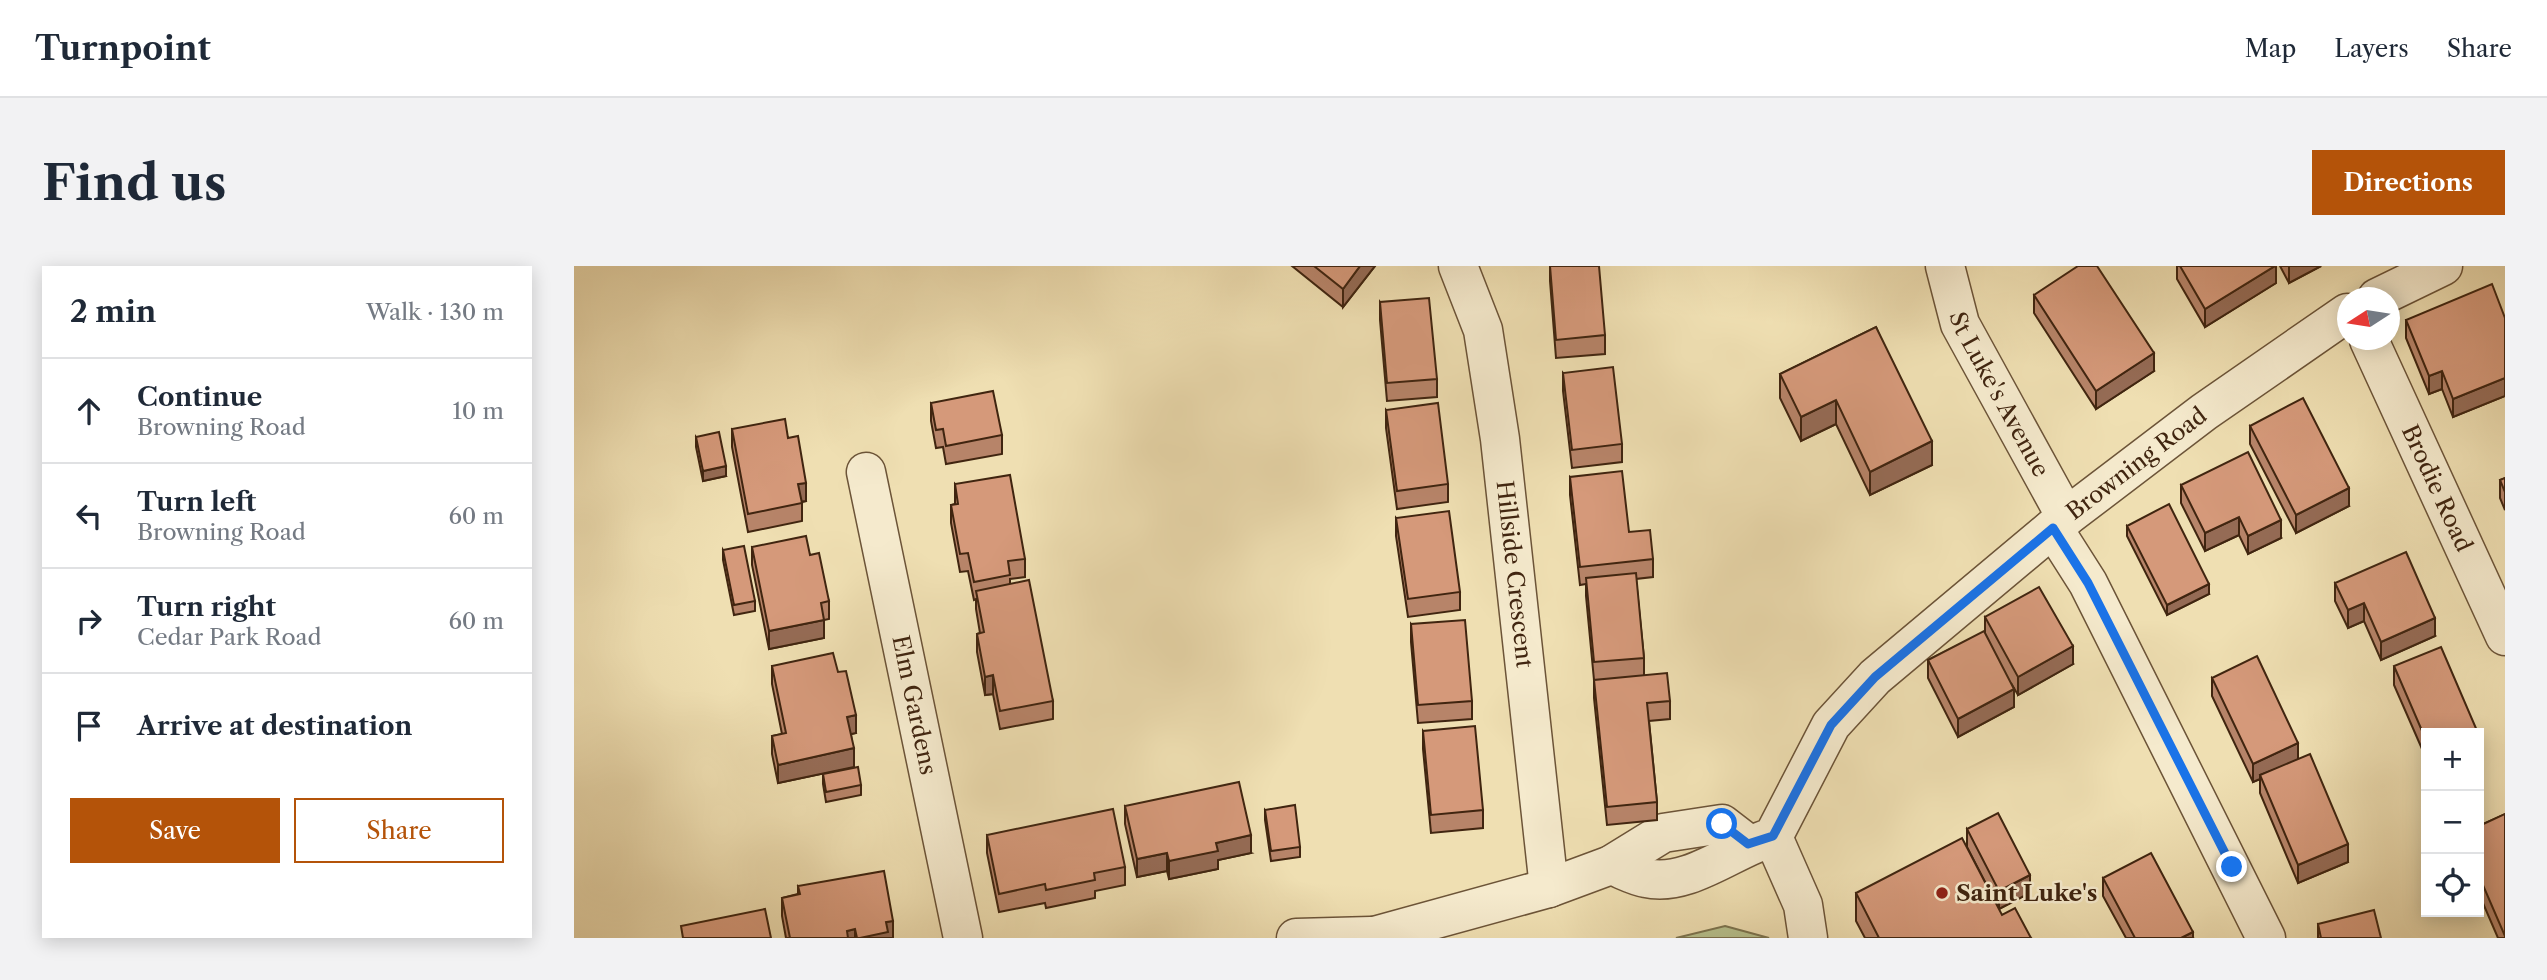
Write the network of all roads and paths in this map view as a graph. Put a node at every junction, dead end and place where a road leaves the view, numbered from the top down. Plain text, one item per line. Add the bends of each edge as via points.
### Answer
1 (1458, 266) edge
2 (1945, 266) edge
3 (2443, 266) edge
4 (2400, 287) edge
5 (2337, 320) edge
6 (2374, 350) edge
7 (866, 472) dead end
8 (2060, 522) junction
9 (2505, 636) edge
10 (1699, 827) junction
11 (1760, 840) junction
12 (1611, 865) junction
13 (1646, 878) junction
14 (1549, 888) junction
15 (1369, 937) edge
16 (963, 938) edge
17 (1296, 938) edge
18 (1808, 938) edge
19 (2266, 938) edge

1 - 14 street, Hillside Crescent via 1483,330 1498,425
2 - 8 street, St Luke's Avenue via 1960,324
3 - 4 street
5 - 8 street, Browning Road via 2204,412
6 - 9 street, Brodie Road
7 - 16 street, Elm Gardens
8 - 11 street, Browning Road via 1875,677 1831,725
8 - 19 street, St Luke's Avenue
10 - 11 street via 1722,824
10 - 12 street via 1663,833
10 - 13 street
11 - 13 street via 1712,866 1661,880
11 - 18 street via 1803,905
12 - 13 street
12 - 14 street
14 - 15 street
15 - 17 street

